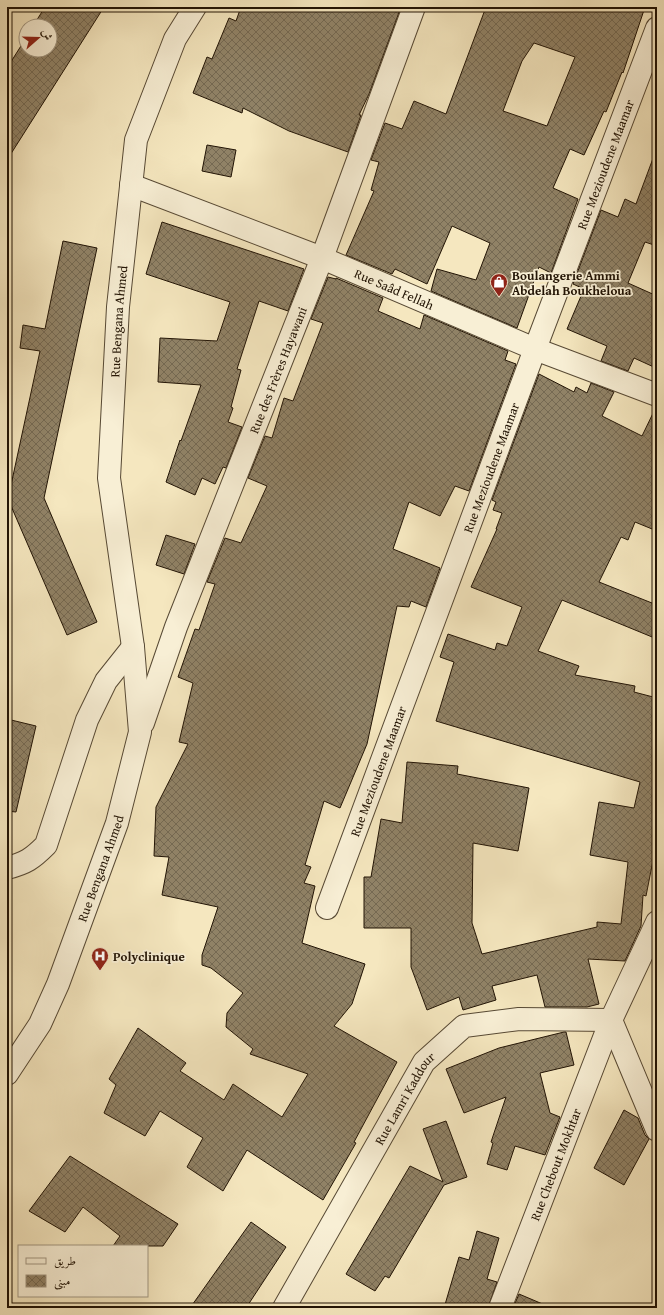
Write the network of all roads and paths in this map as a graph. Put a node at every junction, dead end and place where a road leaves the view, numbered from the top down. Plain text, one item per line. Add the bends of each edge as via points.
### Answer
1 (195, 7) edge
2 (414, 7) edge
3 (657, 28) edge
4 (131, 185) junction
5 (322, 258) junction
6 (534, 349) junction
7 (657, 395) edge
8 (133, 647) junction
9 (140, 732) junction
10 (7, 868) edge
11 (327, 908) dead end
12 (657, 922) edge
13 (611, 1020) junction
14 (7, 1074) edge
15 (657, 1130) edge
16 (284, 1308) edge
17 (500, 1308) edge

1 - 4 street, Rue Bengana Ahmed via 175,39 136,140
2 - 5 street, Rue des Frères Hayawani
3 - 6 street, Rue Mezioudene Maamar
4 - 5 street, Rue Saâd Fellah
4 - 8 street, Rue Bengana Ahmed via 118,307 110,478
5 - 6 street, Rue Saâd Fellah
5 - 9 street, Rue des Frères Hayawani via 176,626
6 - 7 street, Rue Saâd Fellah
6 - 11 street, Rue Mezioudene Maamar
8 - 9 street, Rue Bengana Ahmed
8 - 10 street via 106,681 87,720 46,845 24,864
9 - 14 street, Rue Bengana Ahmed via 117,823 58,984 40,1024
12 - 13 street, Rue Chebout Mokhtar
13 - 15 street
13 - 16 street, Rue Lamri Kaddour via 520,1020 464,1026 424,1062
13 - 17 street, Rue Chebout Mokhtar

